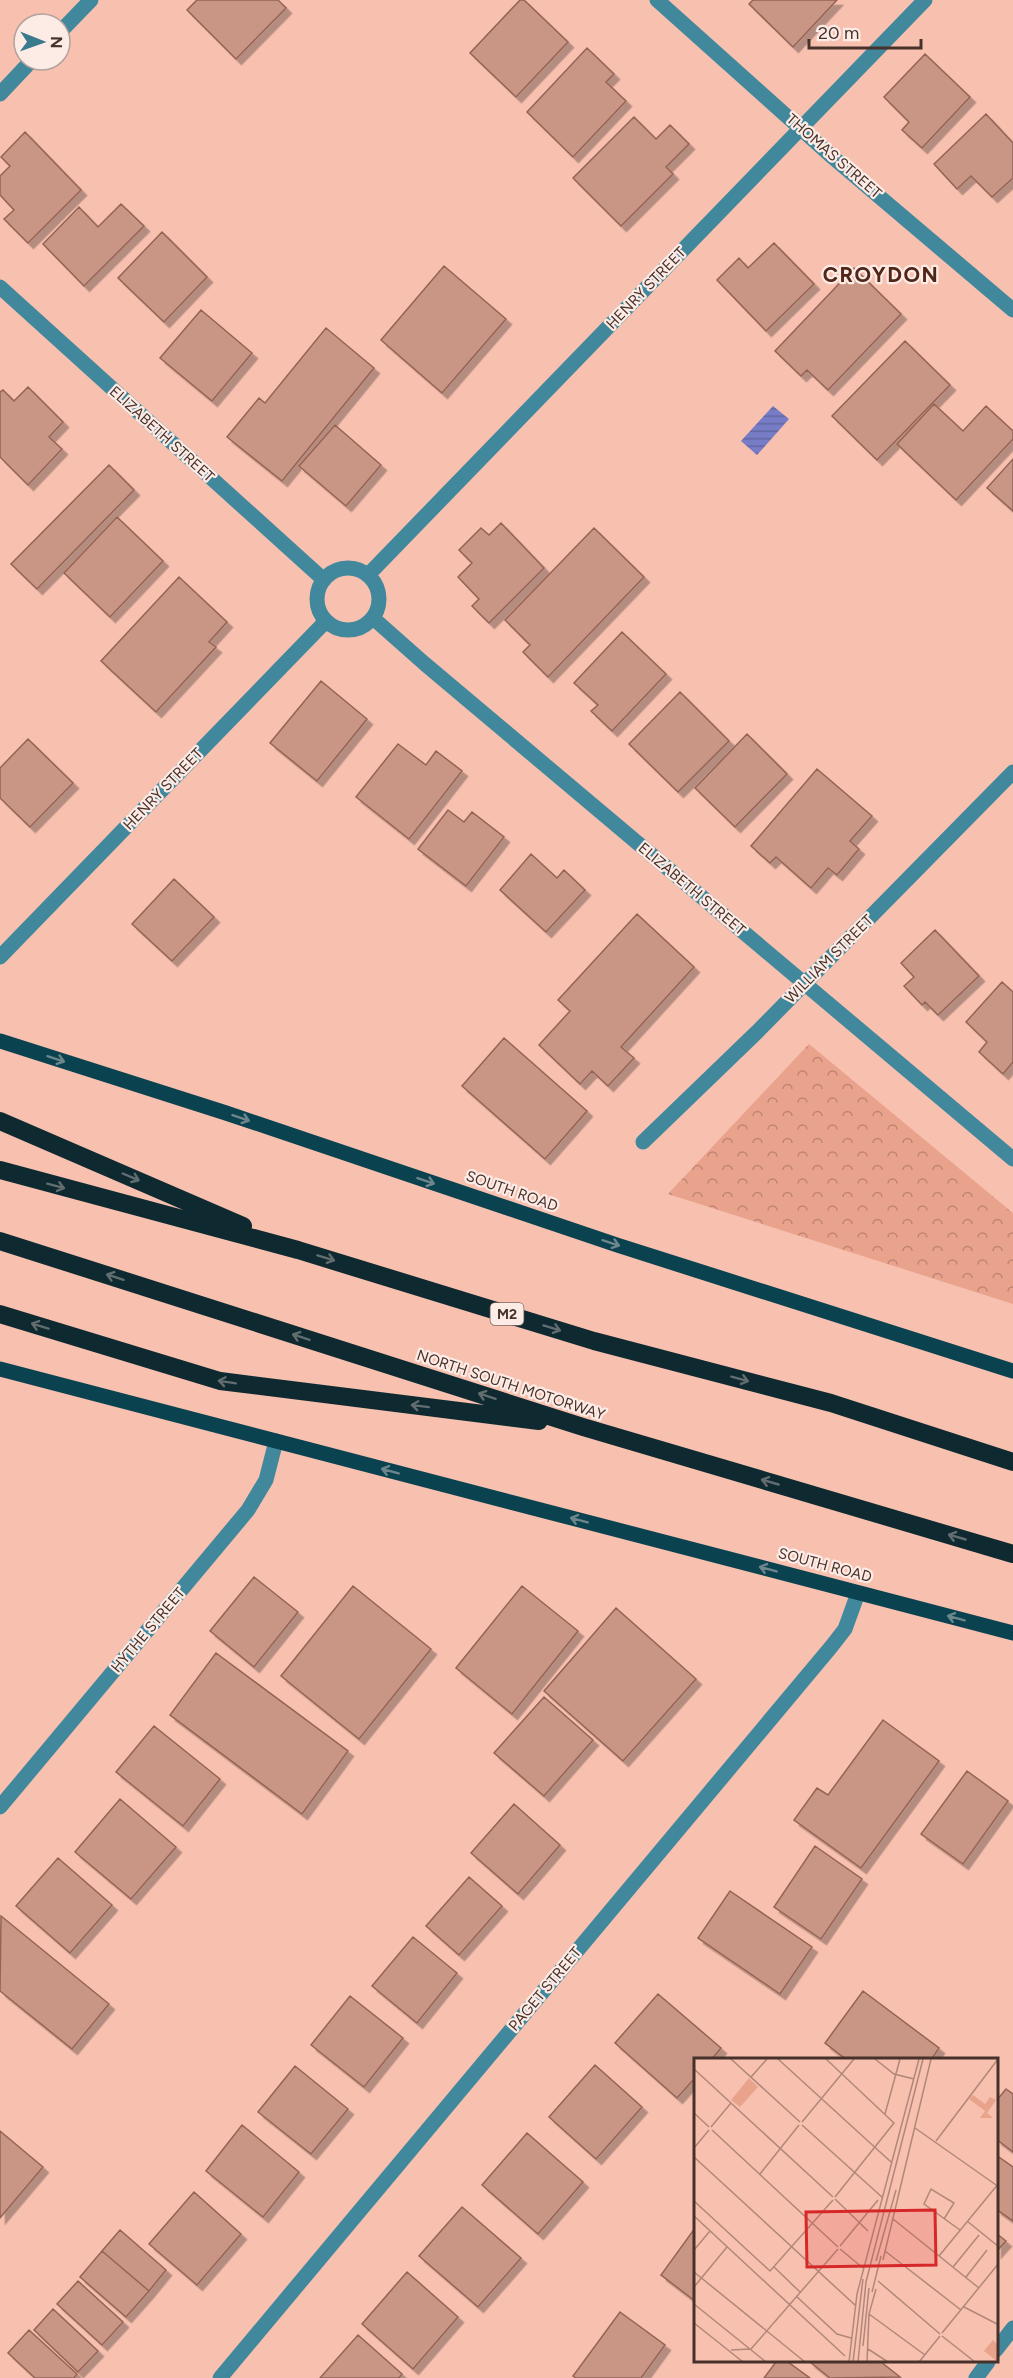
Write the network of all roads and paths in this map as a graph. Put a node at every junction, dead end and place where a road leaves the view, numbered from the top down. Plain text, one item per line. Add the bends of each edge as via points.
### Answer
1 (91, 0) edge
2 (657, 0) edge
3 (925, 0) edge
4 (72, 20) edge
5 (20, 72) edge
6 (0, 93) edge
7 (801, 129) junction
8 (0, 287) edge
9 (1013, 310) edge
10 (368, 575) junction
11 (324, 580) junction
12 (373, 618) junction
13 (326, 621) junction
14 (1013, 772) edge
15 (0, 957) edge
16 (804, 984) junction
17 (0, 1041) edge
18 (0, 1121) edge
19 (643, 1142) dead end
20 (1013, 1159) edge
21 (0, 1170) edge
22 (0, 1241) edge
23 (298, 1250) junction
24 (0, 1314) edge
25 (0, 1369) edge
26 (1013, 1371) edge
27 (582, 1427) junction
28 (276, 1441) junction
29 (1013, 1462) edge
30 (1013, 1554) edge
31 (858, 1593) junction
32 (1013, 1633) edge
33 (0, 1807) edge
34 (1013, 2328) edge
35 (998, 2347) edge
36 (987, 2363) edge
37 (220, 2378) edge
38 (976, 2378) edge

1 - 4 street
2 - 7 street, THOMAS STREET
3 - 7 street, HENRY STREET
5 - 6 street
7 - 9 street, THOMAS STREET
7 - 10 street, HENRY STREET
8 - 11 street, ELIZABETH STREET
10 - 11 street via 350,568 331,573
10 - 12 street via 379,601
11 - 13 street via 319,587 318,606
12 - 13 street via 354,630 342,630
12 - 16 street, ELIZABETH STREET
13 - 15 street, HENRY STREET
14 - 16 street, WILLIAM STREET
16 - 19 street, WILLIAM STREET
16 - 20 street, ELIZABETH STREET
17 -> 26 main road, SOUTH ROAD
18 -> 23 highway
21 -> 23 highway, M2
27 -> 22 highway, NORTH SOUTH MOTORWAY
23 -> 29 highway, M2 via 594,1341 831,1403
27 -> 24 highway via 220,1381
25 - 28 main road, SOUTH ROAD
30 -> 27 highway, NORTH SOUTH MOTORWAY
31 -> 28 main road, SOUTH ROAD
28 - 33 street, HYTHE STREET via 266,1480 248,1510
32 -> 31 main road, SOUTH ROAD
31 - 37 street, PAGET STREET via 845,1629 831,1647
34 - 35 street
36 - 38 street

